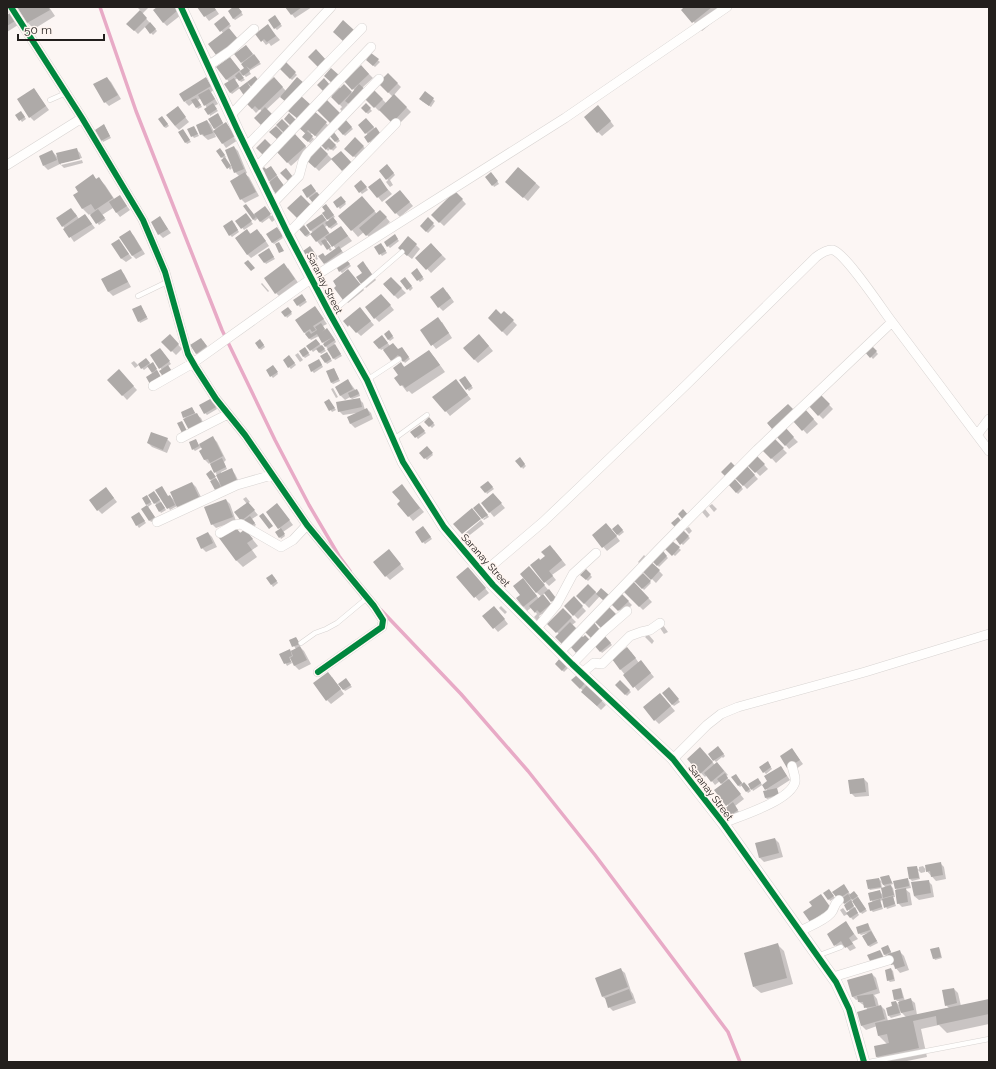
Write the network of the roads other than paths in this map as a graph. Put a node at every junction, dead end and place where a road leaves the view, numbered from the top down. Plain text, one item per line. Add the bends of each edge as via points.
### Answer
1 (11, 7) edge
2 (181, 7) edge
3 (332, 7) edge
4 (727, 7) edge
5 (362, 28) dead end
6 (254, 29) dead end
7 (371, 47) dead end
8 (208, 66) junction
9 (379, 79) dead end
10 (66, 93) junction
11 (50, 100) dead end
12 (231, 116) junction
13 (82, 118) junction
14 (396, 123) dead end
15 (246, 147) junction
16 (7, 165) edge
17 (256, 168) junction
18 (273, 203) junction
19 (288, 234) junction
20 (402, 252) dead end
21 (312, 278) junction
22 (168, 282) junction
23 (138, 296) dead end
24 (330, 314) junction
25 (892, 322) junction
26 (399, 359) dead end
27 (193, 363) junction
28 (367, 380) junction
29 (153, 386) dead end
30 (228, 414) junction
31 (427, 415) dead end
32 (989, 419) edge
33 (977, 435) junction
34 (181, 438) dead end
35 (392, 440) junction
36 (989, 451) edge
37 (272, 474) junction
38 (157, 522) dead end
39 (307, 525) junction
40 (220, 533) dead end
41 (596, 552) dead end
42 (483, 573) junction
43 (367, 598) junction
44 (627, 611) dead end
45 (660, 623) dead end
46 (537, 628) junction
47 (989, 634) edge
48 (301, 643) dead end
49 (560, 652) junction
50 (572, 664) junction
51 (318, 672) dead end
52 (582, 673) junction
53 (673, 759) junction
54 (792, 766) dead end
55 (723, 824) junction
56 (839, 900) dead end
57 (800, 931) junction
58 (841, 947) dead end
59 (818, 956) junction
60 (889, 960) dead end
61 (833, 976) junction
62 (989, 1039) edge
63 (864, 1062) edge
64 (869, 1062) edge

1 - 10 street
2 - 8 street, Saranay Street
3 - 12 street
4 - 21 street via 565,118
5 - 15 street
6 - 8 street via 230,51
7 - 17 street
8 - 12 street, Saranay Street
9 - 18 street via 306,154 299,176
10 - 11 lane
10 - 13 street
12 - 15 street, Saranay Street
13 - 16 street
13 - 22 street via 143,220
14 - 19 street
15 - 17 street, Saranay Street
17 - 18 street, Saranay Street
18 - 19 street, Saranay Street
19 - 21 street, Saranay Street
20 - 24 lane
21 - 24 street, Saranay Street
21 - 27 street
22 - 23 lane
22 - 27 street via 188,354
24 - 28 street, Saranay Street
25 - 33 street
25 - 42 street via 861,278 840,256 834,250 823,252 543,522
25 - 49 street via 758,450
26 - 28 lane
27 - 29 street
27 - 30 street
28 - 35 street, Saranay Street
30 - 34 street
30 - 37 street
31 - 35 lane
32 - 33 street
33 - 36 street
35 - 42 street, Saranay Street via 444,527
37 - 38 street via 237,485
37 - 39 street
39 - 40 street via 293,540 281,547 241,524
39 - 43 street
41 - 46 street via 573,574 557,604
42 - 46 street, Saranay Street
43 - 48 lane via 337,623 314,633
43 - 51 street via 383,620 382,627
44 - 50 street via 602,632
45 - 52 street via 650,630 630,636 602,664 594,663
46 - 49 street, Saranay Street
47 - 53 street via 738,707 721,714 707,725
49 - 50 street, Saranay Street
50 - 52 street, Saranay Street
52 - 53 street, Saranay Street
53 - 55 street, Saranay Street
54 - 55 street via 794,783 783,796
55 - 57 street, Saranay Street
56 - 57 street via 834,904 830,914
57 - 59 street, Saranay Street
58 - 59 lane
59 - 61 street, Saranay Street
60 - 61 street
61 - 63 street, Saranay Street via 849,1009
62 - 64 lane

